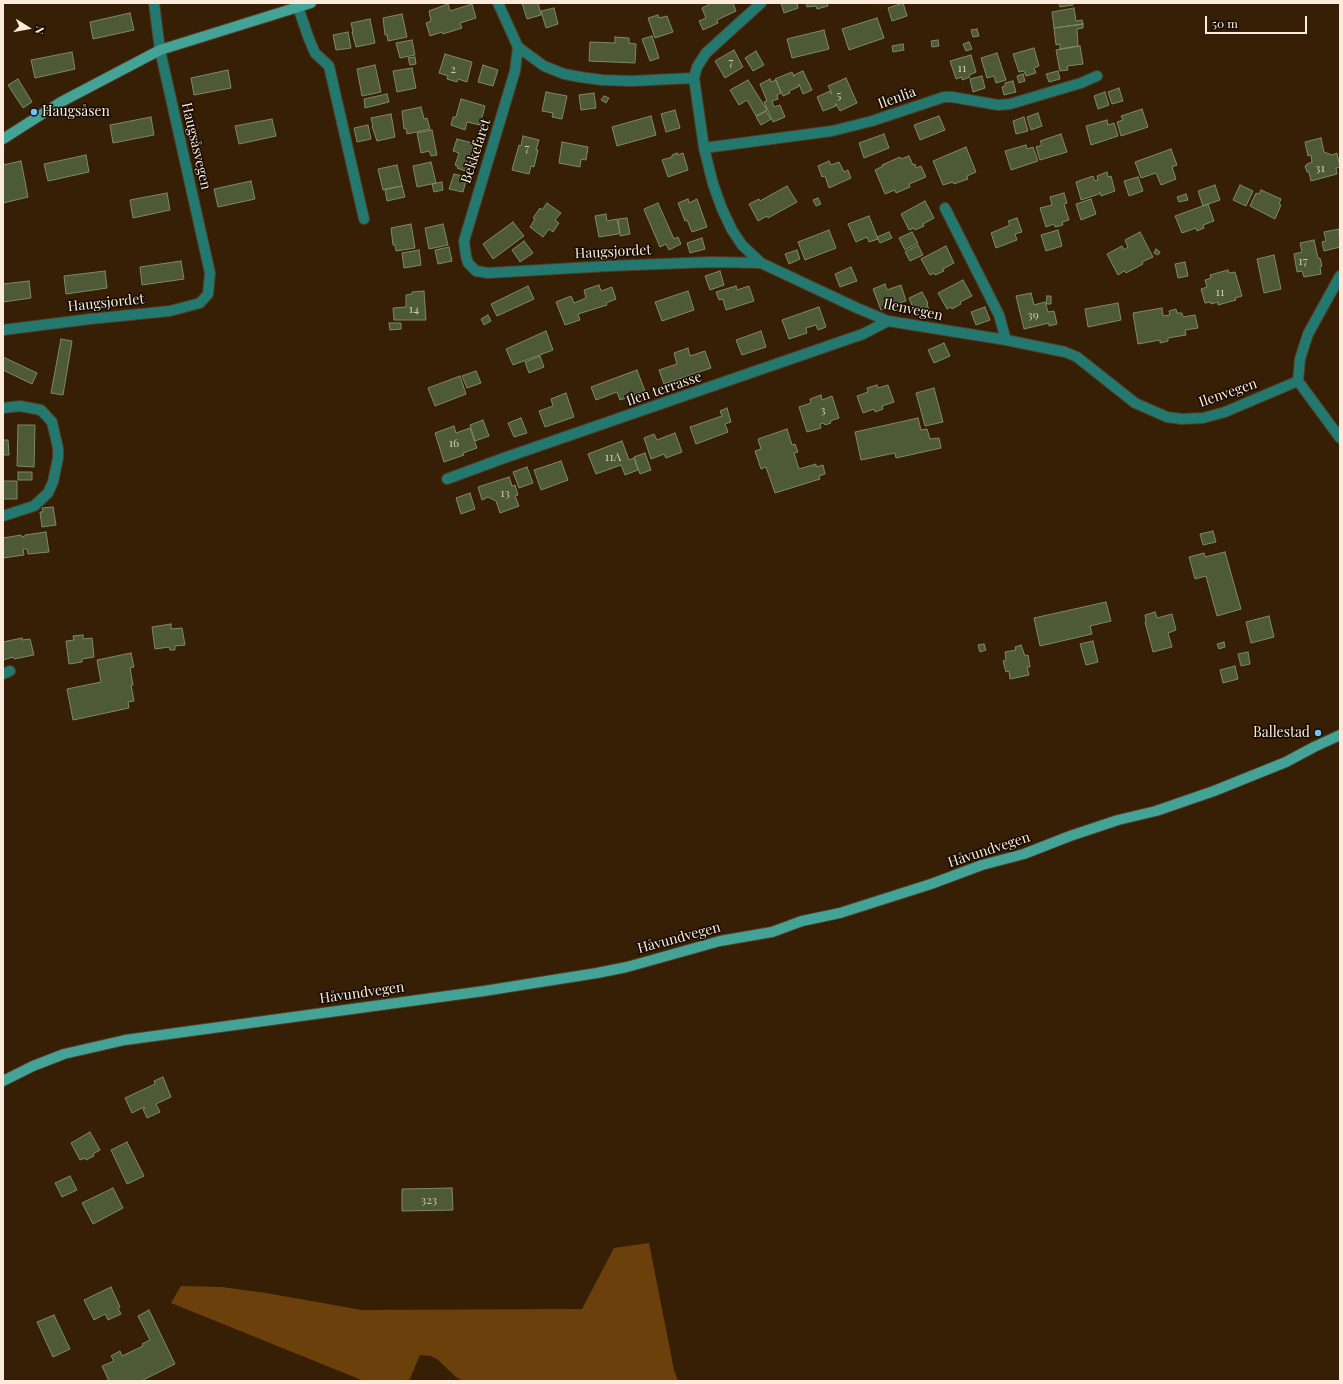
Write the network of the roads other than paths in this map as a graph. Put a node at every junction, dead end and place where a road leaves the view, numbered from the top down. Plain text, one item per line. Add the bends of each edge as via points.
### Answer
1 (154, 3) edge
2 (311, 3) edge
3 (498, 3) edge
4 (761, 3) edge
5 (298, 7) junction
6 (518, 47) junction
7 (160, 50) junction
8 (1097, 76) dead end
9 (694, 78) junction
10 (3, 139) edge
11 (704, 148) junction
12 (945, 208) dead end
13 (364, 219) dead end
14 (468, 263) joint
15 (761, 263) junction
16 (1340, 276) edge
17 (208, 294) joint
18 (888, 322) junction
19 (3, 330) edge
20 (1006, 340) junction
21 (1298, 381) junction
22 (3, 408) edge
23 (1340, 438) edge
24 (447, 479) dead end
25 (3, 516) edge
26 (1340, 735) edge
27 (3, 1081) edge

1 - 7 street, Haugsåsvegen
2 - 5 main road
3 - 6 street
4 - 9 street via 706,53 697,67
5 - 7 main road
5 - 13 street via 315,53 330,66
6 - 9 street via 544,66 580,77 631,81
6 - 14 street, Bekkefaret via 510,92 464,241
7 - 10 main road via 61,102
7 - 17 street, Haugsåsvegen via 210,273
8 - 11 street, Ilenlia via 1010,104 998,105 944,97 872,122 832,131
9 - 11 street, Ilenvegen
11 - 15 street, Ilenvegen via 722,210 742,245
12 - 20 street via 999,315
14 - 15 street, Haugsjordet via 476,271 488,273 617,265
15 - 18 street, Ilenvegen
16 - 21 street via 1308,334 1300,359
17 - 19 street, Haugsjordet via 200,303 170,311
18 - 20 street, Ilenvegen
18 - 24 street, Ilen terrasse via 863,334
20 - 21 street, Ilenvegen via 1065,352 1077,358 1135,403 1167,417 1203,418 1225,412
21 - 23 street
22 - 25 street via 20,406 41,410 52,422 58,453 54,482 48,493 34,506
26 - 27 main road, Håvundvegen via 1286,762 1214,791 1156,811 1077,833 1024,854 982,865 931,884 772,932 720,941 597,973 125,1040 64,1054

